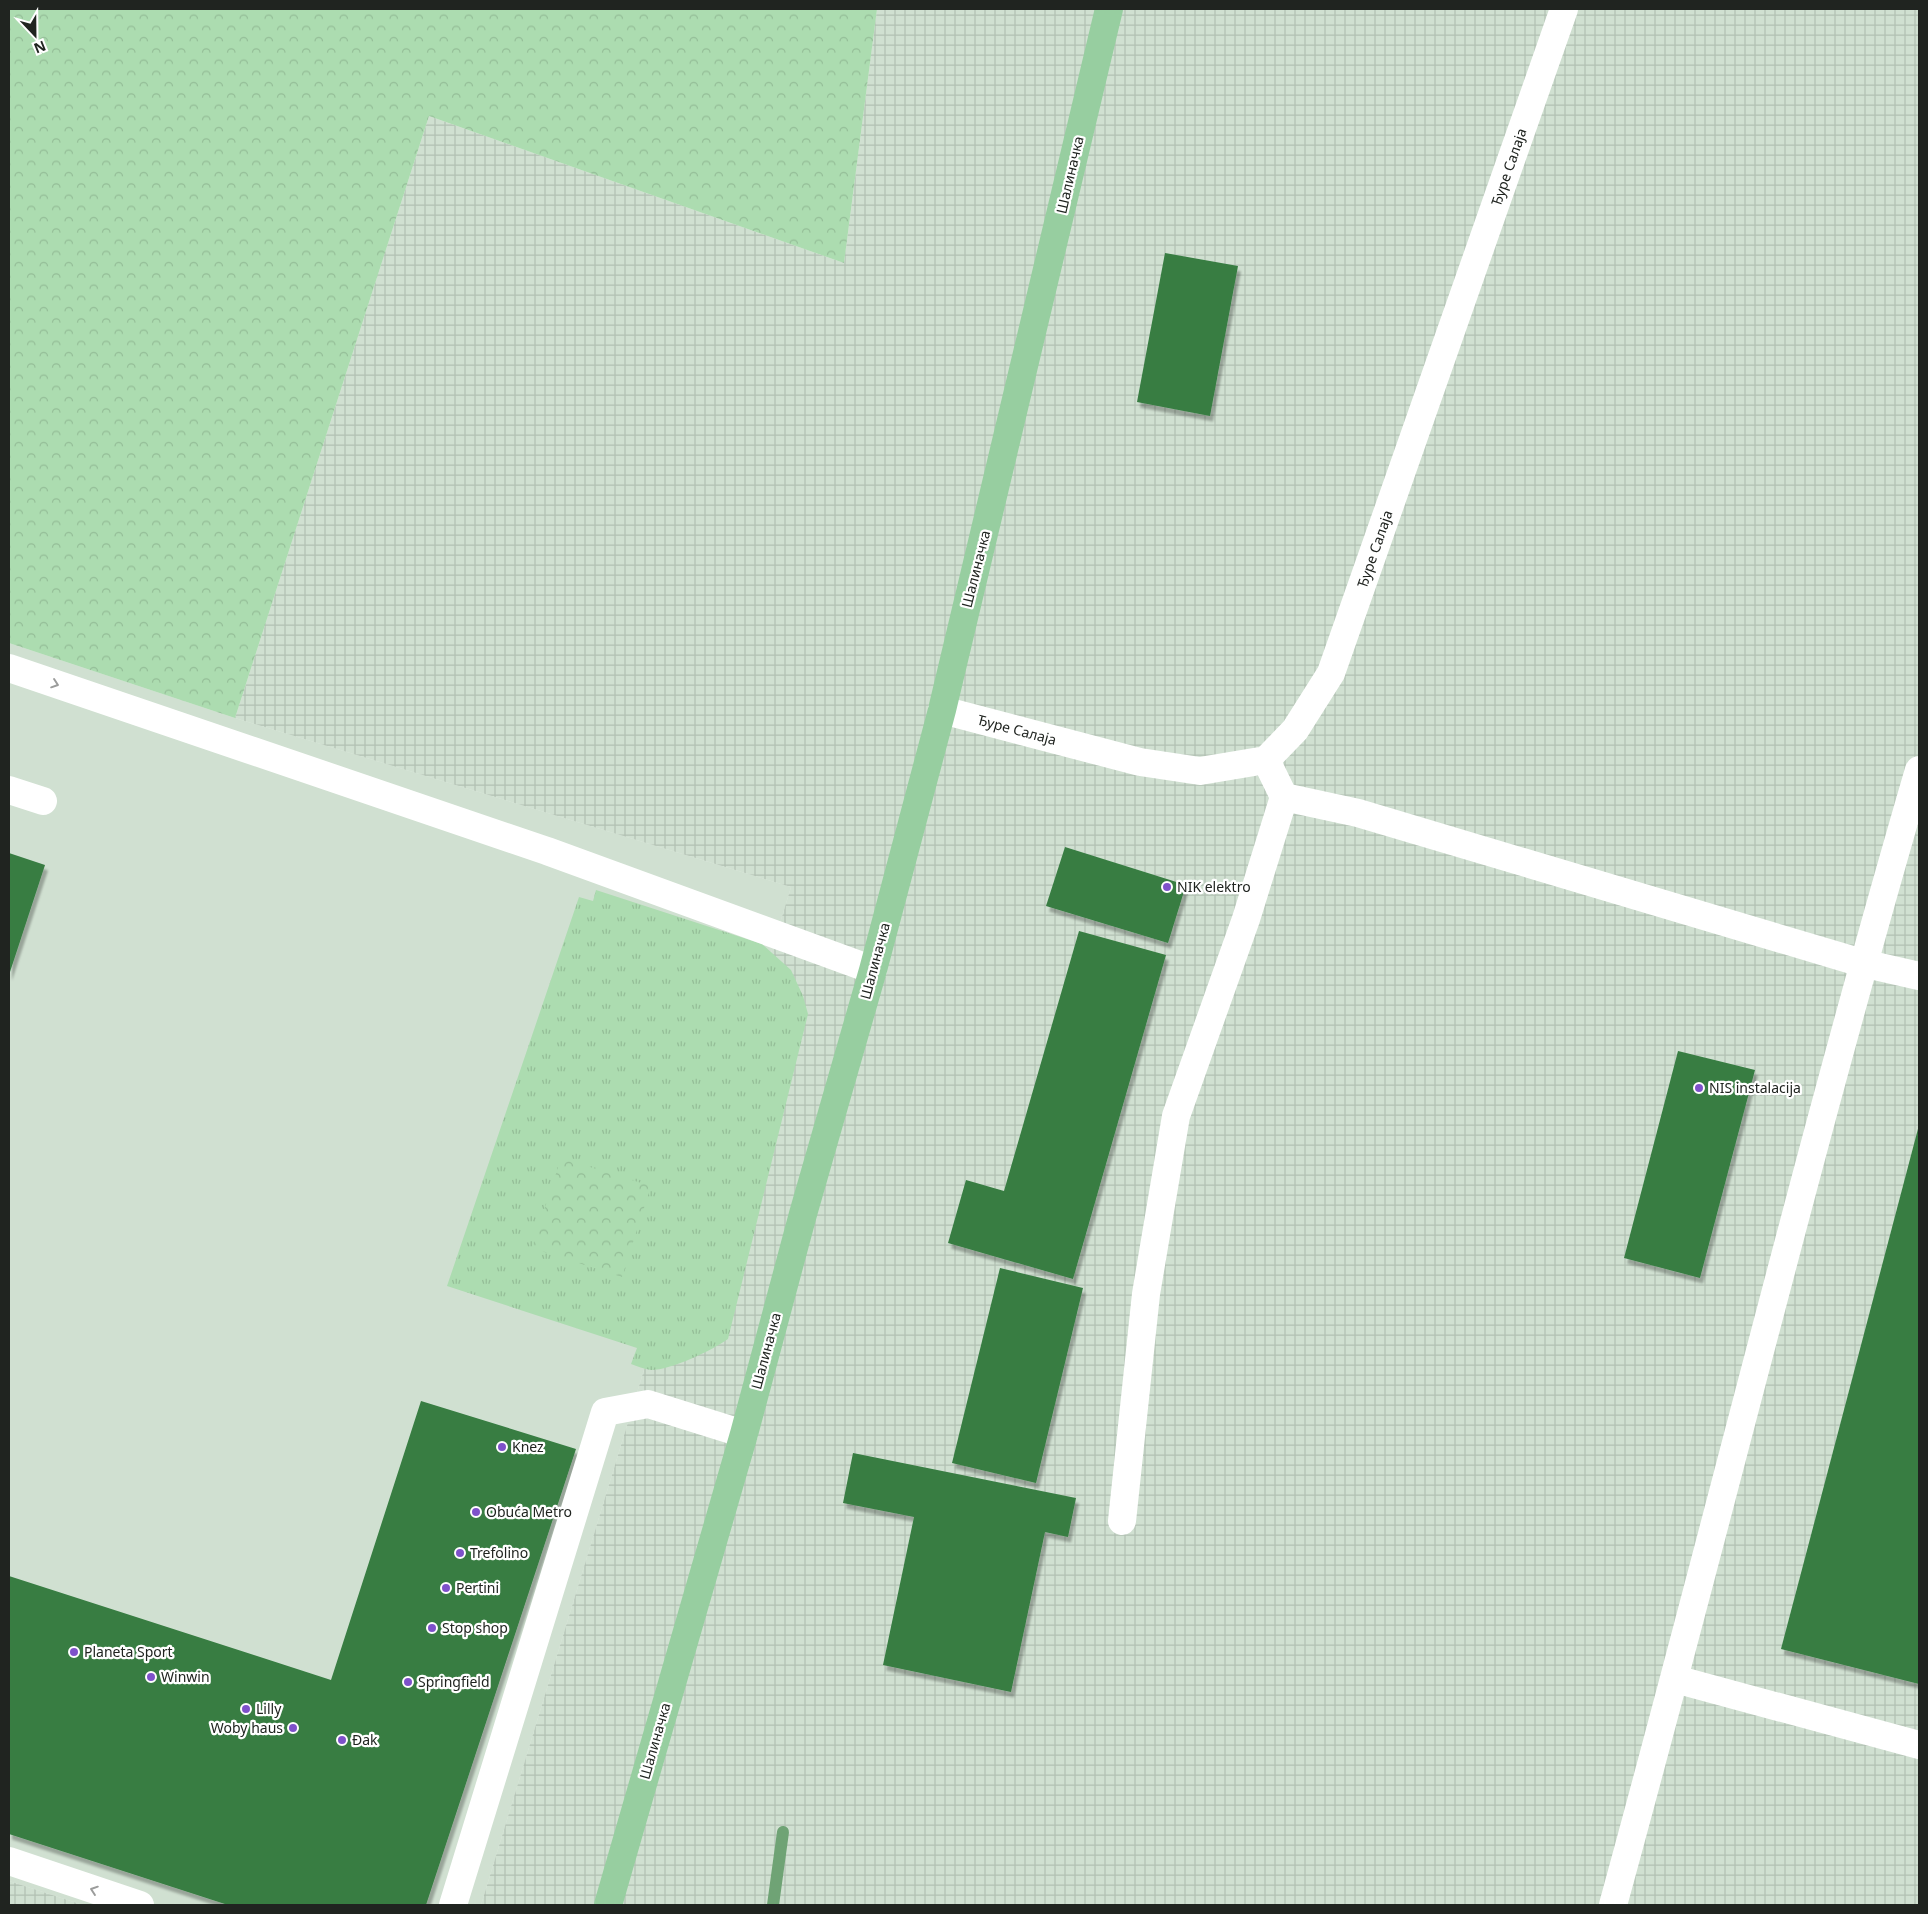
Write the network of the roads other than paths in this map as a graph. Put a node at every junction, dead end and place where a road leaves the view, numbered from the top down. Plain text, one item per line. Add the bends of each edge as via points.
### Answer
1 (1109, 9) edge
2 (1564, 9) edge
3 (9, 668) edge
4 (942, 710) junction
5 (1266, 760) junction
6 (1919, 770) edge
7 (9, 790) edge
8 (1284, 797) junction
9 (43, 801) dead end
10 (1862, 963) junction
11 (873, 970) junction
12 (1919, 976) edge
13 (744, 1434) junction
14 (1122, 1521) dead end
15 (1675, 1679) junction
16 (1919, 1745) edge
17 (9, 1861) edge
18 (140, 1905) edge
19 (453, 1905) edge
20 (608, 1905) edge
21 (1613, 1905) edge

1 - 4 main road, Шалиначка
2 - 5 street, Ђуре Салаја via 1331,673 1295,730
3 -> 11 street via 547,851
4 - 5 street, Ђуре Салаја via 1140,762 1200,771
4 - 11 main road, Шалиначка
5 - 8 street
6 - 10 street
7 - 9 street
8 - 10 street via 1358,812
8 - 14 street via 1246,919 1176,1116 1146,1294
10 - 12 street
10 - 15 street
11 - 13 main road, Шалиначка
13 - 19 street via 648,1404 605,1412
13 - 20 main road, Шалиначка
15 - 16 street
15 - 21 street
18 -> 17 street

